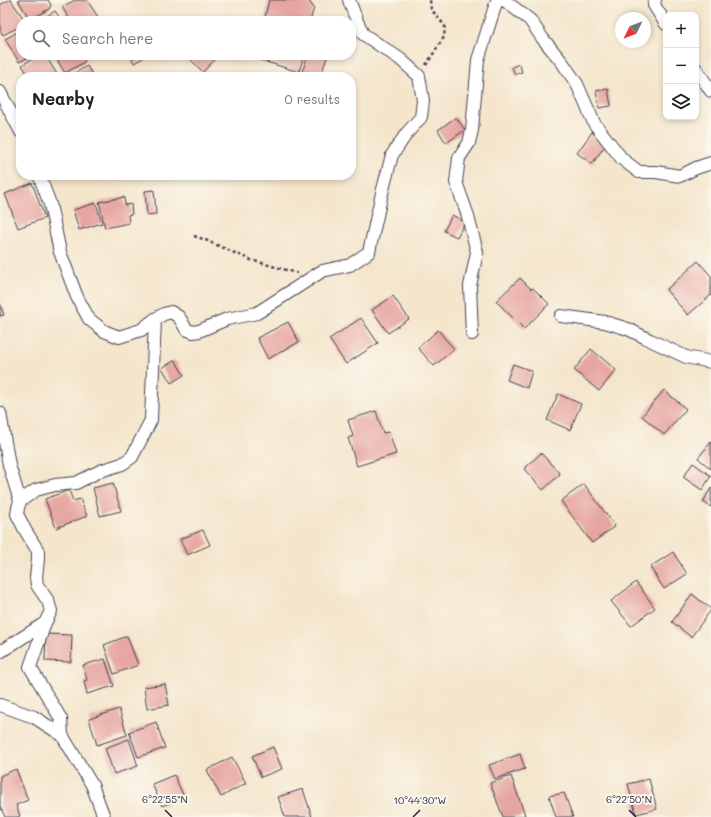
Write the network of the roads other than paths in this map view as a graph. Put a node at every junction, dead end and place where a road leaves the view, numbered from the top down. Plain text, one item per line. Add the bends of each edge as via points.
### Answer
1 (349, 0) edge
2 (497, 0) edge
3 (504, 0) edge
4 (655, 0) edge
5 (355, 16) edge
6 (356, 19) edge
7 (663, 19) edge
8 (699, 73) edge
9 (711, 91) edge
10 (0, 92) edge
11 (16, 122) edge
12 (711, 164) edge
13 (41, 180) edge
14 (561, 316) dead end
15 (155, 319) junction
16 (472, 334) dead end
17 (711, 362) edge
18 (0, 413) edge
19 (20, 501) junction
20 (45, 623) junction
21 (0, 652) edge
22 (0, 705) edge
23 (62, 735) junction
24 (104, 817) edge

1 - 5 street
2 - 16 street via 478,60 472,130 469,143 459,158 456,182 477,252 470,286
3 - 12 street via 530,20 577,84 594,122 622,159 633,168 639,172 680,176
4 - 7 street via 654,5
6 - 15 street via 363,34 400,59 419,76 423,101 421,117 392,154 369,252 350,265 322,271 257,313 226,319 192,332 171,312
8 - 9 street
10 - 11 street
13 - 15 street via 50,204 60,252 77,297 89,319 119,337 141,330
14 - 17 street via 605,322 628,329 686,357
15 - 19 street via 151,420 132,457 122,464 76,483 36,490
18 - 19 street via 9,465
19 - 20 street via 17,514 38,551 37,585 48,601 50,612
20 - 21 street
20 - 23 street via 30,667 61,719
22 - 23 street via 34,717
23 - 24 street via 92,785

